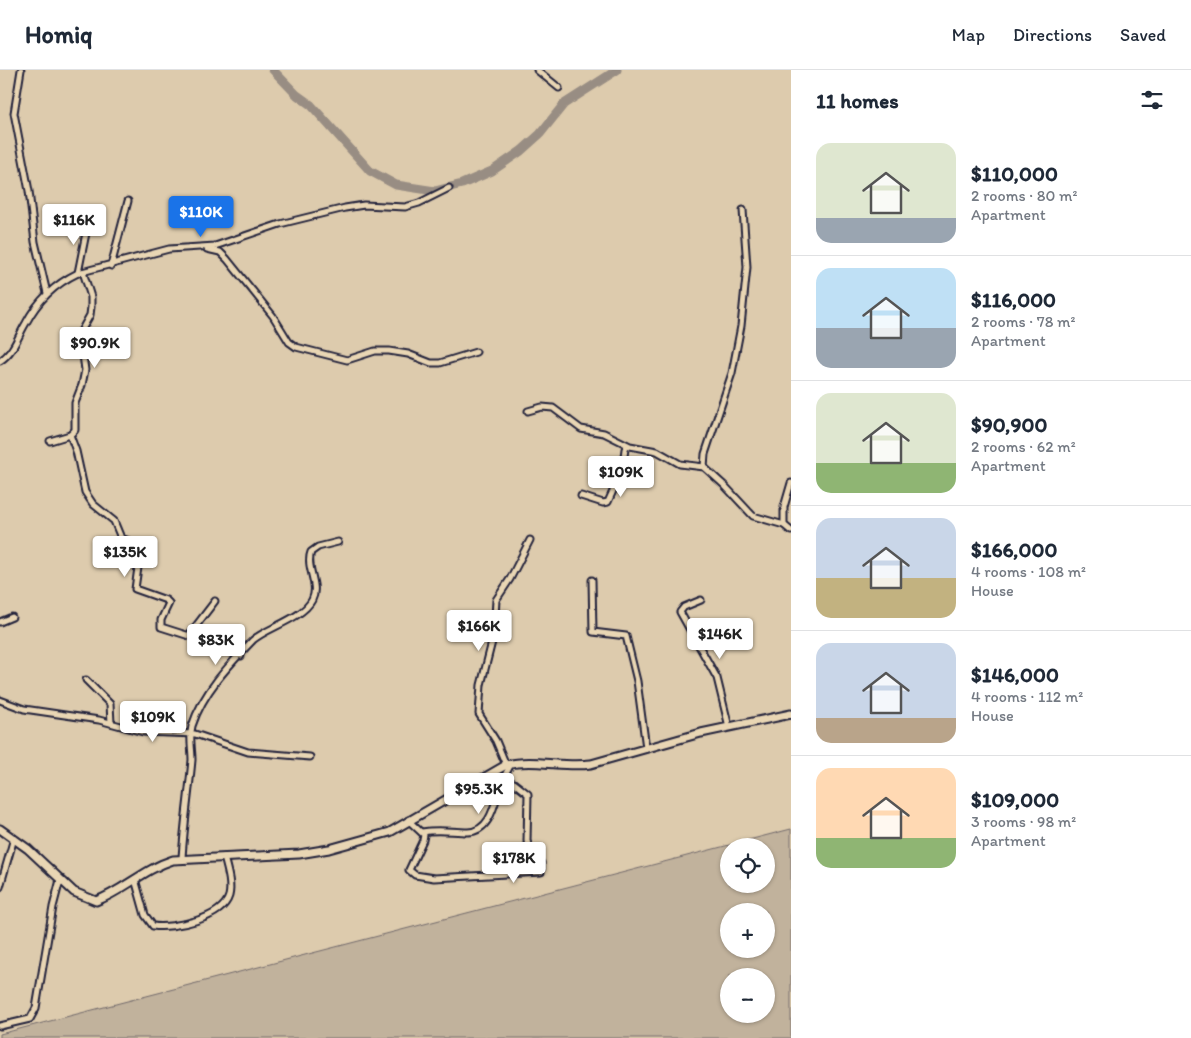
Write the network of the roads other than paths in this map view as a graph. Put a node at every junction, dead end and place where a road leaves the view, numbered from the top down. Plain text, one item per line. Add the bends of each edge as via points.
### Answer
1 (21, 70) edge
2 (537, 70) edge
3 (559, 88) dead end
4 (449, 188) dead end
5 (128, 202) dead end
6 (743, 210) dead end
7 (88, 223) dead end
8 (202, 248) junction
9 (110, 266) junction
10 (81, 273) junction
11 (47, 293) junction
12 (476, 352) dead end
13 (0, 361) edge
14 (528, 411) dead end
15 (70, 435) junction
16 (50, 441) dead end
17 (628, 445) junction
18 (704, 467) junction
19 (791, 483) edge
20 (582, 496) dead end
21 (784, 525) junction
22 (791, 531) edge
23 (530, 540) dead end
24 (338, 542) dead end
25 (592, 580) dead end
26 (701, 600) dead end
27 (215, 601) dead end
28 (12, 617) dead end
29 (0, 622) edge
30 (189, 635) junction
31 (241, 656) junction
32 (86, 680) dead end
33 (0, 700) edge
34 (791, 714) edge
35 (111, 723) junction
36 (729, 727) junction
37 (190, 734) junction
38 (646, 748) junction
39 (310, 757) dead end
40 (509, 764) junction
41 (502, 781) junction
42 (408, 820) junction
43 (0, 829) edge
44 (422, 832) junction
45 (14, 838) junction
46 (224, 857) junction
47 (182, 858) junction
48 (134, 879) junction
49 (60, 880) junction
50 (0, 887) edge
51 (0, 1026) edge

1 - 11 street via 14,113 35,242
2 - 3 street
4 - 8 street via 412,205 344,208
5 - 9 street
6 - 18 street via 747,267 741,326 732,373 705,454
7 - 10 street
8 - 9 street via 170,249
8 - 12 street via 220,252 227,259 296,347 347,360 375,351 389,351 408,354 431,364
9 - 10 street
10 - 11 street
10 - 15 street via 91,297 91,312 80,329 84,379 75,404 75,430
11 - 13 street via 31,314 12,350
14 - 17 street via 552,408 580,429 604,433
15 - 16 street
15 - 30 street via 89,499 114,521 121,538 141,546 136,589 168,602 161,627
17 - 18 street via 657,450 680,464
17 - 20 street via 622,471 608,502
18 - 21 street via 754,516
19 - 21 street via 784,507
21 - 22 street
23 - 40 street via 496,600 494,634 481,685 479,714
24 - 31 street via 310,552 314,594 308,604 279,627 258,637
25 - 38 street via 593,632 626,636 637,681
26 - 36 street via 680,612 717,678
27 - 30 street
28 - 29 street
30 - 31 street
31 - 37 street via 210,689 196,714
32 - 35 street via 110,704
33 - 35 street via 24,709
34 - 36 street
35 - 37 street via 144,732
36 - 38 street
37 - 39 street via 248,752
37 - 47 street via 192,758
38 - 40 street via 576,766
40 - 41 street
40 - 42 street
41 - 44 street via 490,817 480,829
41 - 44 street via 514,783 528,794 527,842 541,863 541,872 434,878 414,875 409,870 423,840
42 - 44 street
42 - 46 street via 390,832 317,852
43 - 45 street
45 - 49 street
45 - 50 street
46 - 47 street
46 - 48 street via 230,885 228,897 216,911 200,920 152,926 145,915
47 - 48 street via 163,863
48 - 49 street via 96,901 81,896
49 - 51 street via 36,1008 30,1019

